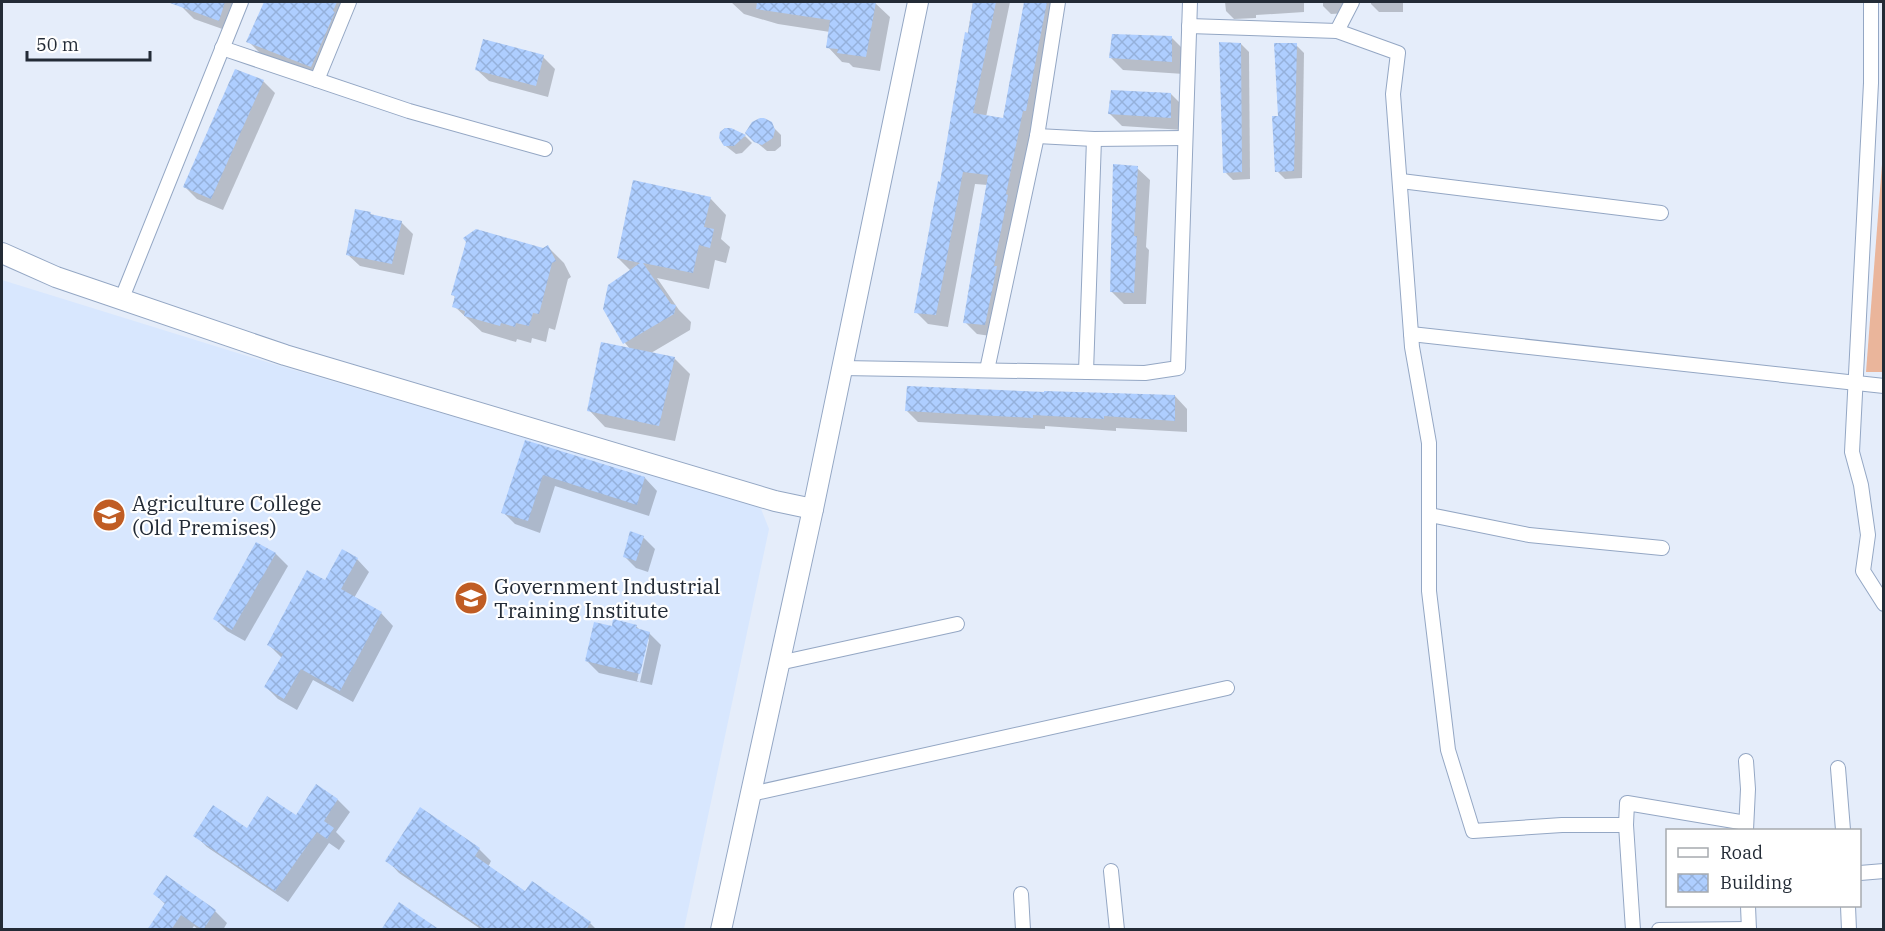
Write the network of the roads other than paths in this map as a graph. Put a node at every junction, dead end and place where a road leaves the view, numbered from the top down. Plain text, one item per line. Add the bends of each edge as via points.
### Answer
1 (241, 2) edge
2 (349, 2) edge
3 (918, 2) edge
4 (1058, 2) edge
5 (1190, 2) edge
6 (1352, 2) edge
7 (1870, 2) edge
8 (1189, 27) junction
9 (1337, 31) junction
10 (222, 48) junction
11 (317, 80) junction
12 (1036, 136) junction
13 (1185, 138) junction
14 (1094, 139) junction
15 (545, 149) dead end
16 (1401, 181) junction
17 (1661, 213) dead end
18 (2, 253) edge
19 (122, 298) junction
20 (1411, 334) junction
21 (842, 368) junction
22 (987, 370) junction
23 (1086, 372) junction
24 (1856, 382) junction
25 (1884, 386) edge
26 (813, 509) junction
27 (1430, 514) junction
28 (1662, 548) dead end
29 (1882, 599) edge
30 (957, 624) dead end
31 (779, 663) junction
32 (1227, 688) dead end
33 (1746, 761) dead end
34 (1838, 768) dead end
35 (751, 794) junction
36 (1626, 825) junction
37 (1746, 827) edge
38 (1843, 829) edge
39 (1111, 871) dead end
40 (1884, 871) edge
41 (1861, 873) edge
42 (1021, 894) dead end
43 (1748, 907) edge
44 (1848, 907) edge
45 (1749, 929) edge
46 (722, 930) edge
47 (1023, 930) edge
48 (1117, 930) edge
49 (1633, 930) edge
50 (1659, 930) edge
51 (1849, 930) edge

1 - 10 street
2 - 11 street
3 - 21 main road
4 - 12 street
5 - 8 street
6 - 9 street
7 - 24 street via 1871,83
8 - 9 street
8 - 13 street
9 - 16 street via 1398,53 1393,94
10 - 11 street
10 - 19 street
11 - 15 street via 409,111
12 - 14 street
12 - 22 street
13 - 14 street
13 - 23 street via 1178,368 1145,373
14 - 23 street
16 - 17 street
16 - 20 street
18 - 19 main road via 56,277
19 - 26 main road via 285,355
20 - 24 street
20 - 27 street via 1429,443
21 - 22 street
21 - 26 main road
22 - 23 street
24 - 25 street
24 - 29 street via 1852,452 1868,535 1863,571
26 - 31 main road
27 - 28 street via 1529,535
27 - 36 street via 1429,591 1448,750 1473,831
30 - 31 street
31 - 35 main road
32 - 35 street
33 - 37 street
34 - 38 street
35 - 46 main road
36 - 37 street via 1627,803
36 - 49 street
39 - 48 street
40 - 41 street
42 - 47 street
43 - 45 street
44 - 51 street
45 - 50 street

